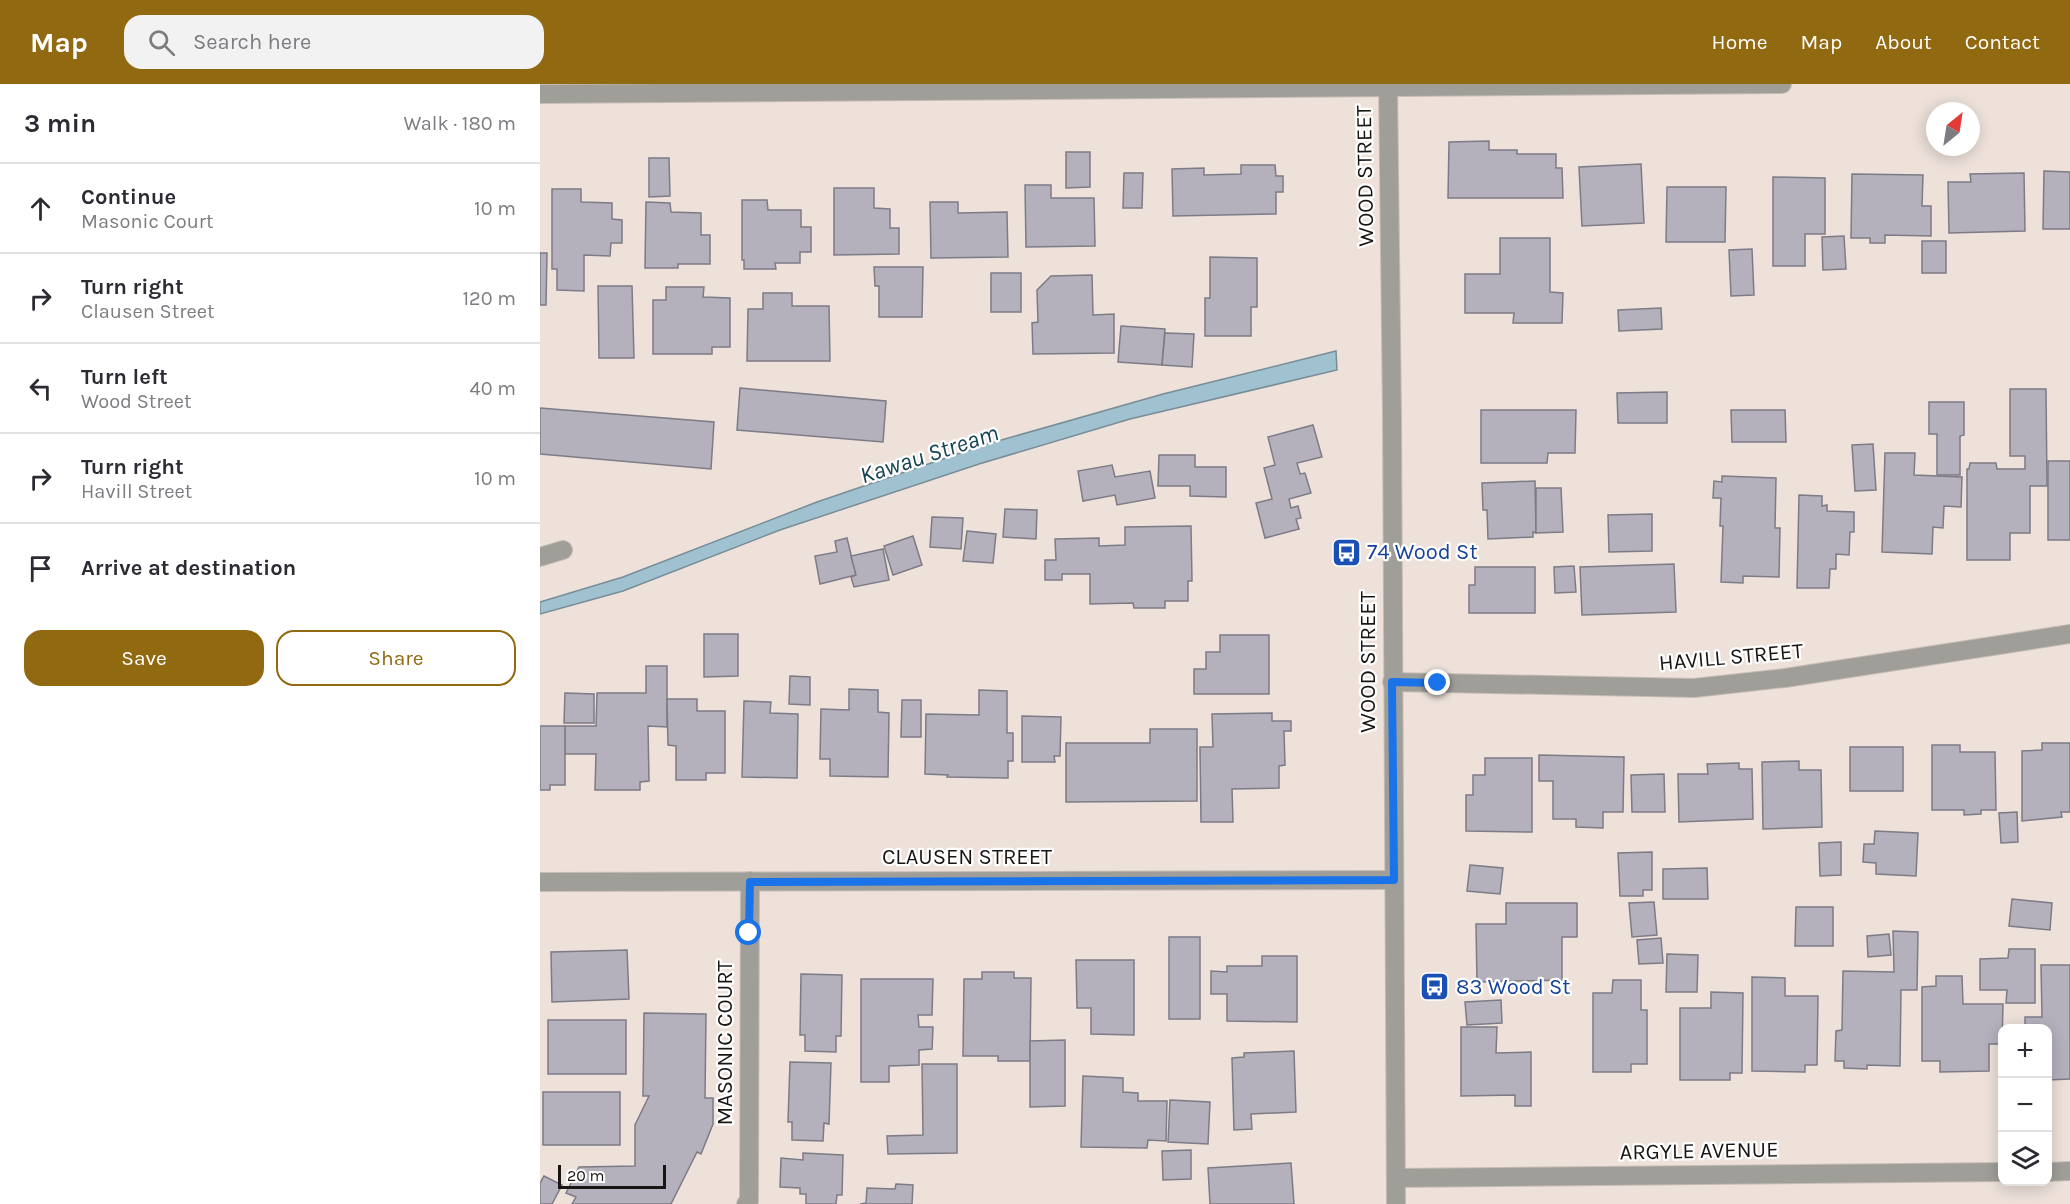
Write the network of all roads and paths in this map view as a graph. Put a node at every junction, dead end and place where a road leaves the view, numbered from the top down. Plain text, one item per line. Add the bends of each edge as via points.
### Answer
1 (1782, 84) edge
2 (1388, 86) edge
3 (540, 94) edge
4 (563, 550) dead end
5 (540, 557) edge
6 (2070, 634) edge
7 (1392, 682) junction
8 (1394, 880) junction
9 (540, 882) edge
10 (750, 882) junction
11 (1998, 1172) edge
12 (2052, 1172) edge
13 (2070, 1172) edge
14 (1396, 1178) junction
15 (746, 1204) edge
16 (1396, 1204) edge

1 - 2 street
2 - 3 street
2 - 7 street, WOOD STREET
4 - 5 street
6 - 7 street, HAVILL STREET via 1785,678 1694,688
7 - 8 street, WOOD STREET
8 - 10 street, CLAUSEN STREET
8 - 14 street, WOOD STREET
9 - 10 street, CLAUSEN STREET
10 - 15 street, MASONIC COURT
11 - 14 street, ARGYLE AVENUE
12 - 13 street
14 - 16 street, WOOD STREET

